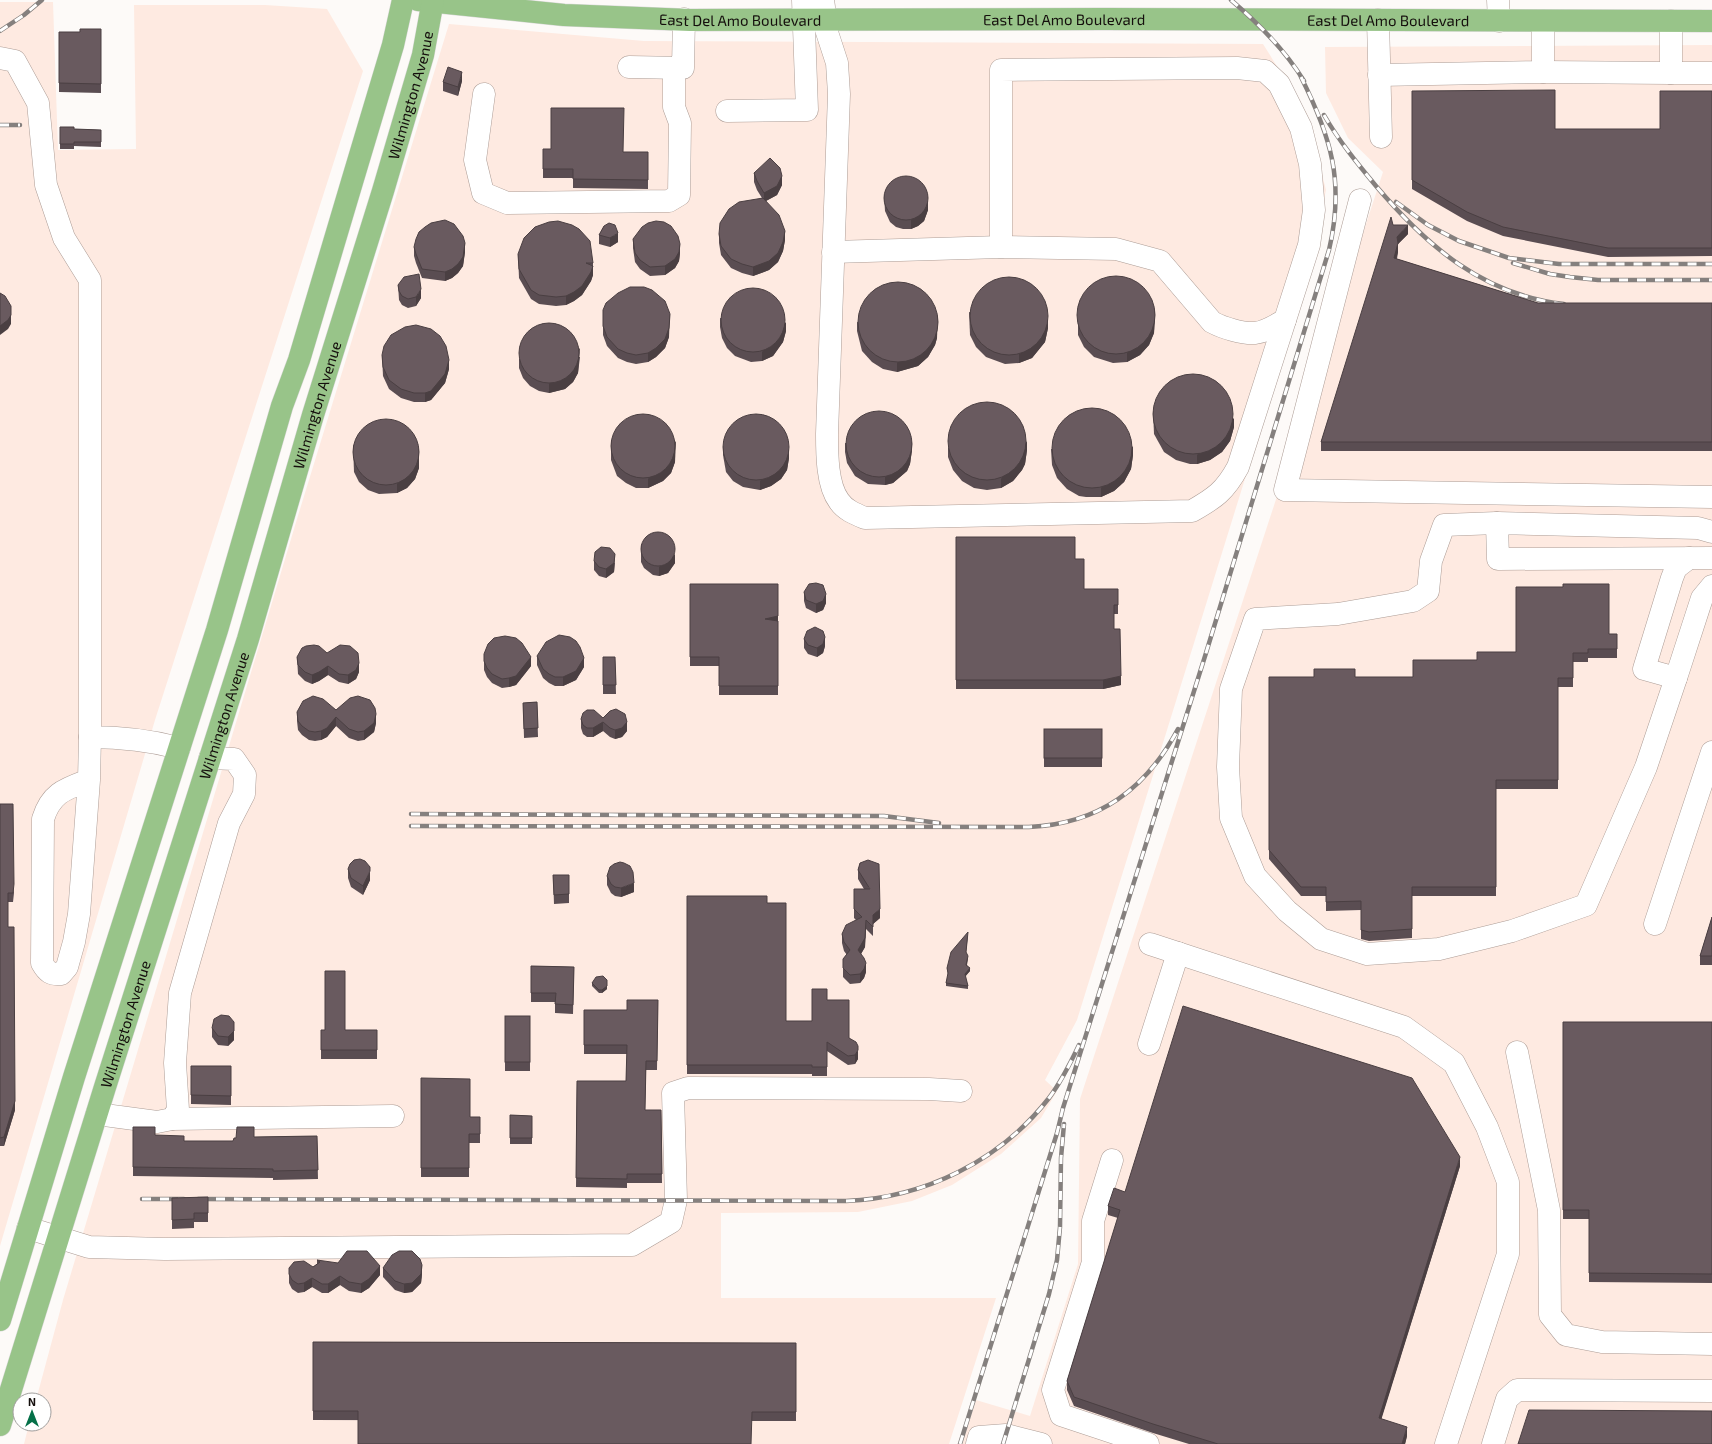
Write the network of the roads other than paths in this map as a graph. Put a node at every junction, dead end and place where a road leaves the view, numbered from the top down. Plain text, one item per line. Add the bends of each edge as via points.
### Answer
1 (403, 0) edge
2 (427, 1) edge
3 (813, 10) edge
4 (1498, 10) edge
5 (684, 19) junction
6 (1378, 20) junction
7 (1543, 21) junction
8 (1671, 21) junction
9 (1712, 21) edge
10 (0, 58) edge
11 (629, 67) dead end
12 (674, 68) junction
13 (1543, 72) junction
14 (1712, 72) edge
15 (1671, 73) junction
16 (1379, 75) junction
17 (484, 94) dead end
18 (726, 111) dead end
19 (1382, 137) dead end
20 (1360, 200) dead end
21 (1001, 248) junction
22 (833, 252) junction
23 (1285, 320) junction
24 (1712, 497) edge
25 (1497, 523) junction
26 (1712, 532) edge
27 (1689, 558) junction
28 (1712, 558) edge
29 (1712, 586) edge
30 (1676, 678) junction
31 (90, 737) junction
32 (179, 748) junction
33 (1712, 752) edge
34 (210, 758) junction
35 (89, 780) junction
36 (1655, 924) dead end
37 (1150, 944) dead end
38 (1178, 953) junction
39 (1149, 1044) dead end
40 (1517, 1052) dead end
41 (961, 1091) dead end
42 (97, 1114) junction
43 (392, 1116) dead end
44 (172, 1119) junction
45 (1112, 1160) dead end
46 (28, 1228) junction
47 (58, 1238) junction
48 (0, 1320) edge
49 (1712, 1344) edge
50 (1712, 1392) edge
51 (0, 1425) edge
52 (977, 1444) edge
53 (1041, 1444) edge
54 (1148, 1444) edge
55 (1446, 1444) edge
56 (1493, 1444) edge

1 - 32 main road, Wilmington Avenue via 299,360 282,406 217,630
2 - 5 main road, East Del Amo Boulevard via 564,15
2 - 34 main road, Wilmington Avenue via 423,55 384,191 313,415 248,639
3 - 5 main road, East Del Amo Boulevard
3 - 6 main road, East Del Amo Boulevard
3 - 18 street via 807,110
3 - 22 street via 836,63 838,94
4 - 6 main road, East Del Amo Boulevard
4 - 7 main road, East Del Amo Boulevard
5 - 12 street via 683,68
6 - 16 street
7 - 8 main road, East Del Amo Boulevard
7 - 13 street
8 - 9 main road, East Del Amo Boulevard
8 - 15 street
10 - 31 street via 15,61 38,103 46,185 64,238 90,280
11 - 12 street
12 - 17 street via 674,107 680,123 679,196 668,200 506,203 483,193 475,160
13 - 15 street
13 - 16 street
14 - 15 street
16 - 19 street
20 - 24 street via 1285,490
21 - 22 street
21 - 23 street via 1116,248 1160,261 1212,322 1223,328 1255,333
21 - 23 street via 1001,70 1237,68 1265,71 1279,84 1301,128 1310,164 1314,210 1309,245
22 - 23 street via 828,465 839,501 850,512 865,518 1192,511 1214,499 1231,481 1238,467
25 - 26 street via 1698,528
25 - 27 street via 1498,559
25 - 30 street via 1444,525 1431,561 1428,591 1413,601 1338,614 1255,619 1231,689 1228,767 1231,818 1255,876 1287,911 1322,939 1367,954 1439,949 1512,931 1586,905 1646,767
27 - 28 street
27 - 30 street via 1676,568 1644,669
29 - 30 street via 1702,598
31 - 32 street via 142,740
31 - 35 street
32 - 34 main road
32 - 46 main road, Wilmington Avenue
33 - 36 street
34 - 42 main road, Wilmington Avenue
34 - 44 street via 234,759 245,775 244,794 228,823 180,993 174,1063 178,1110
35 - 35 street via 82,881 74,942 67,967 61,974 54,974 46,971 42,963 43,819 53,799 63,789
37 - 38 street
38 - 39 street
38 - 55 street via 1404,1027 1454,1063 1487,1127 1508,1182 1508,1254
40 - 49 street via 1549,1210 1550,1315 1566,1335 1602,1342
41 - 47 street via 688,1088 672,1093 676,1200 671,1222 632,1245 165,1249 89,1247
42 - 44 street via 158,1122
42 - 47 main road, Wilmington Avenue
43 - 44 street
45 - 54 street via 1093,1221 1093,1262 1053,1390 1060,1415
46 - 47 street
46 - 48 main road, Wilmington Avenue
47 - 51 main road, Wilmington Avenue
50 - 56 street via 1517,1390 1507,1400
52 - 53 street via 979,1437 1006,1435

